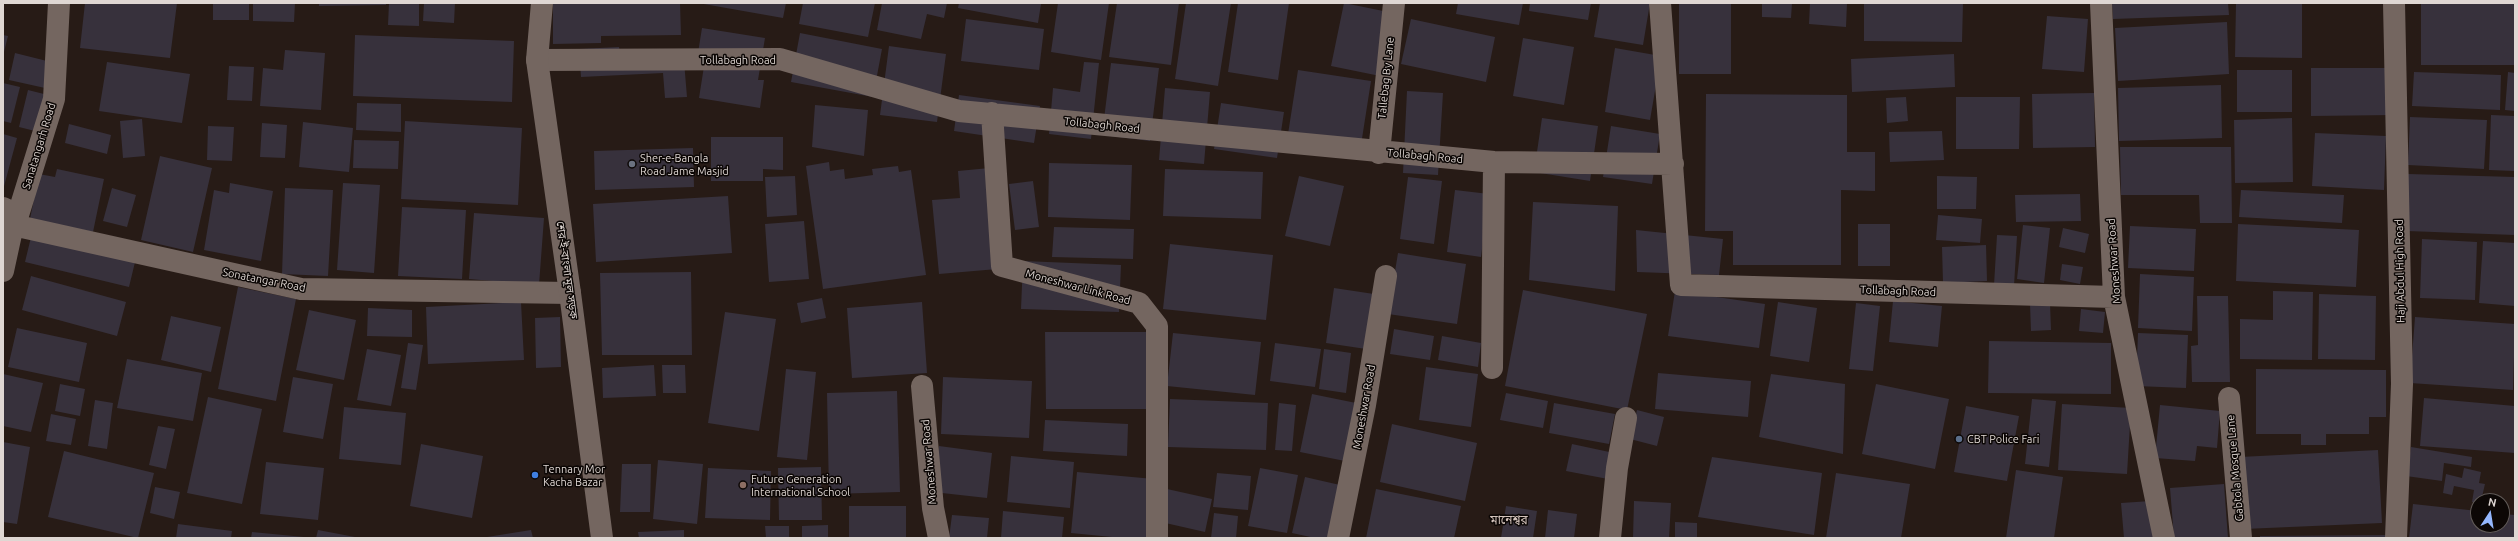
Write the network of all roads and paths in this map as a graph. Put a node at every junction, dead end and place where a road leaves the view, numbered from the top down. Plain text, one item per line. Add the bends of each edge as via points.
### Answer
1 (59, 3) edge
2 (542, 3) edge
3 (1394, 3) edge
4 (1660, 3) edge
5 (2101, 3) edge
6 (2394, 3) edge
7 (537, 60) junction
8 (946, 90) dead end
9 (959, 111) junction
10 (992, 113) junction
11 (1379, 153) junction
12 (1494, 162) junction
13 (1673, 164) junction
14 (12, 216) edge
15 (3, 271) edge
16 (1386, 276) dead end
17 (570, 293) junction
18 (2114, 297) junction
19 (1492, 368) dead end
20 (922, 386) dead end
21 (2229, 398) dead end
22 (1626, 418) dead end
23 (602, 538) edge
24 (939, 538) edge
25 (1157, 538) edge
26 (1338, 538) edge
27 (1610, 538) edge
28 (2164, 538) edge
29 (2241, 538) edge
30 (2396, 538) edge

1 - 14 street, Sanatangarh Road via 54,99
2 - 7 street, শের-ই-বাংলা মূল সড়ক
3 - 11 street, Tallebag By Lane
4 - 13 street
5 - 18 street, Moneshwar Road
6 - 30 street, Haji Abdul High Road via 2402,384
7 - 9 street, Tollabagh Road via 780,60
7 - 17 street, শের-ই-বাংলা মূল সড়ক
8 - 9 street
9 - 10 street, Tollabagh Road
10 - 11 street, Tollabagh Road
10 - 25 street, Moneshwar Link Road via 1002,266 1139,303 1157,326
11 - 12 street, Tollabagh Road
12 - 13 street, Tollabagh Road
12 - 19 street
13 - 18 street, Tollabagh Road via 1681,285
14 - 15 street, Sanatangarh Road
14 - 17 street, Sonatangar Road via 301,289
16 - 26 street, Moneshwar Road via 1366,405
17 - 23 street, শের-ই-বাংলা মূল সড়ক
18 - 28 street, Moneshwar Road
20 - 24 street, Moneshwar Road via 933,508
21 - 29 street, Gabtola Mosque Lane
22 - 27 street via 1617,468

